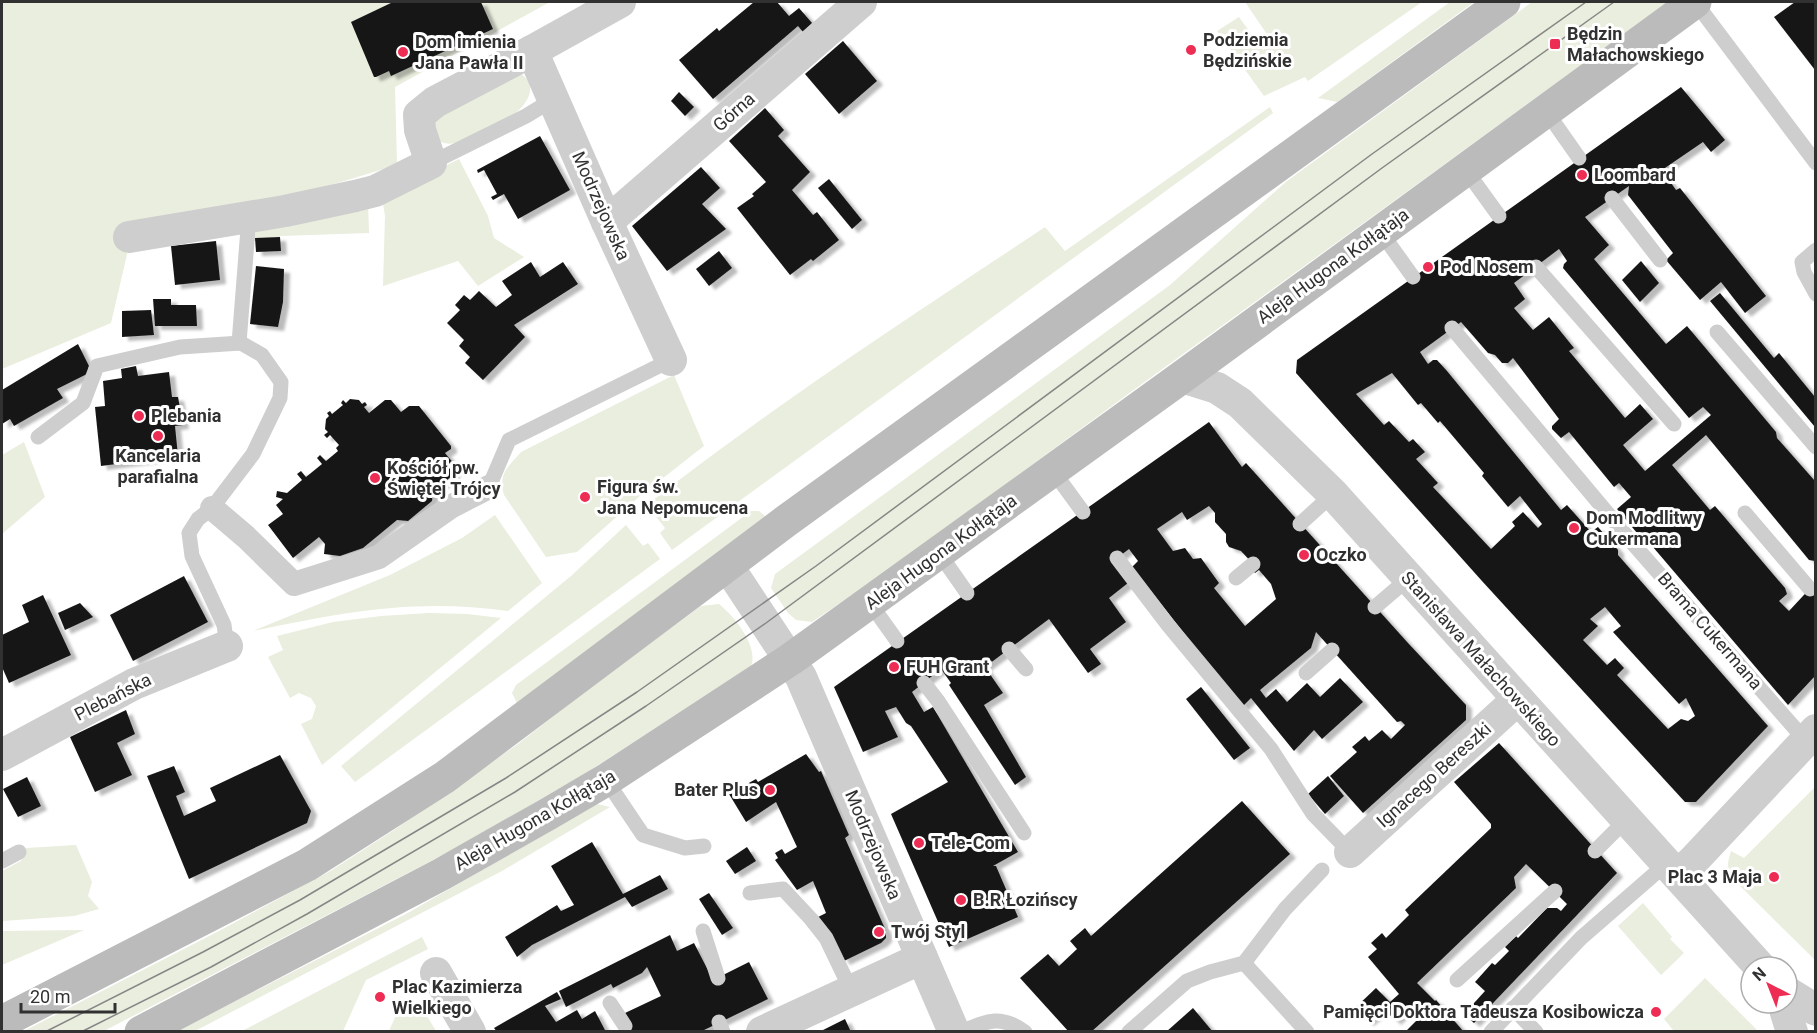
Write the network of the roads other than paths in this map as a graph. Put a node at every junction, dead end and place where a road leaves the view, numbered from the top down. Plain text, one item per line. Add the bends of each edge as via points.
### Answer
1 (620, 2) edge
2 (861, 2) edge
3 (1504, 2) edge
4 (1695, 2) edge
5 (532, 51) junction
6 (554, 99) junction
7 (1546, 111) junction
8 (1813, 157) edge
9 (1579, 158) dead end
10 (431, 163) junction
11 (1465, 169) junction
12 (1612, 198) dead end
13 (249, 216) junction
14 (1499, 216) dead end
15 (607, 222) junction
16 (1380, 231) junction
17 (129, 237) dead end
18 (1815, 250) edge
19 (1660, 260) dead end
20 (1536, 267) dead end
21 (1413, 277) dead end
22 (1815, 294) edge
23 (1452, 328) dead end
24 (1717, 332) dead end
25 (239, 343) junction
26 (670, 360) joint
27 (1182, 377) junction
28 (1674, 424) dead end
29 (38, 437) dead end
30 (1815, 447) edge
31 (1053, 471) junction
32 (489, 487) joint
33 (1333, 495) junction
34 (212, 508) junction
35 (1083, 512) dead end
36 (1745, 513) dead end
37 (1300, 524) dead end
38 (939, 553) junction
39 (1117, 558) dead end
40 (1253, 564) dead end
41 (727, 565) junction
42 (1236, 578) dead end
43 (1409, 578) junction
44 (1810, 589) dead end
45 (967, 593) dead end
46 (870, 603) junction
47 (1375, 607) dead end
48 (897, 641) dead end
49 (227, 646) joint
50 (1008, 649) dead end
51 (1332, 650) dead end
52 (791, 659) junction
53 (1026, 669) dead end
54 (1306, 673) dead end
55 (924, 683) dead end
56 (1518, 699) junction
57 (1810, 736) edge
58 (2, 755) edge
59 (606, 780) junction
60 (1626, 820) junction
61 (1024, 833) dead end
62 (705, 846) dead end
63 (1595, 851) dead end
64 (19, 852) dead end
65 (1350, 852) joint
66 (2, 861) edge
67 (1671, 869) junction
68 (1322, 870) dead end
69 (1555, 891) dead end
70 (750, 893) dead end
71 (703, 931) dead end
72 (1749, 955) edge
73 (922, 958) junction
74 (1244, 963) junction
75 (436, 973) dead end
76 (718, 978) dead end
77 (1457, 980) dead end
78 (851, 990) junction
79 (1799, 1000) edge
80 (610, 1003) dead end
81 (1514, 1008) junction
82 (1815, 1010) edge
83 (1787, 1015) edge
84 (2, 1022) edge
85 (625, 1026) dead end
86 (141, 1032) edge
87 (470, 1032) edge
88 (762, 1032) edge
89 (954, 1032) edge
90 (961, 1032) edge
91 (1025, 1032) edge
92 (1130, 1032) edge
93 (1307, 1032) edge
94 (1491, 1032) edge
95 (1536, 1032) edge
96 (1792, 1032) edge

1 - 5 street
2 - 15 street, Górna
3 - 41 main road
4 - 7 main road, Aleja Hugona Kołłątaja
4 - 8 lane
5 - 6 street, Modrzejowska
5 - 10 street via 435,102 419,115
6 - 10 lane
6 - 15 street, Modrzejowska
7 - 9 lane
7 - 11 main road, Aleja Hugona Kołłątaja
10 - 13 street via 375,191
11 - 14 lane
11 - 16 main road, Aleja Hugona Kołłątaja
12 - 19 lane
13 - 17 street
13 - 25 lane
15 - 26 street, Modrzejowska
16 - 21 lane
16 - 27 main road, Aleja Hugona Kołłątaja
18 - 22 lane via 1802,262
20 - 28 lane
23 - 57 lane, Brama Cukermana via 1635,546
24 - 30 lane
25 - 29 lane via 180,347 97,366 83,403
25 - 34 lane via 262,355 281,382 280,398 253,454
26 - 32 lane via 508,440
27 - 31 main road, Aleja Hugona Kołłątaja
27 - 33 street, Stanisława Małachowskiego via 1234,398
31 - 35 lane
31 - 38 main road, Aleja Hugona Kołłątaja
32 - 34 street via 452,506 379,557 294,584
33 - 37 lane
33 - 43 street, Stanisława Małachowskiego
34 - 49 lane via 189,533 192,556 224,625
36 - 44 lane
38 - 45 lane
38 - 46 main road, Aleja Hugona Kołłątaja
39 - 65 lane via 1271,749 1313,814
40 - 42 lane
41 - 52 street, Modrzejowska
41 - 84 main road via 462,765 380,819 307,865
43 - 47 lane
43 - 56 street, Stanisława Małachowskiego
46 - 48 lane
46 - 52 main road, Aleja Hugona Kołłątaja
49 - 58 street, Plebańska via 135,684
50 - 53 lane
51 - 54 lane
52 - 59 main road, Aleja Hugona Kołłątaja
52 - 73 street, Modrzejowska
55 - 61 lane
56 - 60 street, Stanisława Małachowskiego
56 - 65 street, Ignacego Bereszki
57 - 67 street via 1693,861
59 - 62 lane via 643,835 685,848
59 - 86 main road, Aleja Hugona Kołłątaja via 442,874
60 - 63 lane
60 - 67 street, Stanisława Małachowskiego
64 - 66 lane
67 - 72 street, Stanisława Małachowskiego
67 - 81 lane via 1581,938
68 - 74 lane via 1285,909
69 - 77 lane
70 - 78 lane via 783,890 826,938
71 - 76 lane
73 - 78 street
73 - 89 street, Modrzejowska
74 - 92 lane via 1187,981
74 - 93 lane
75 - 87 street
78 - 88 street
79 - 82 street
80 - 85 lane
81 - 94 lane
81 - 95 lane
83 - 96 street
90 - 91 lane via 1002,1020

